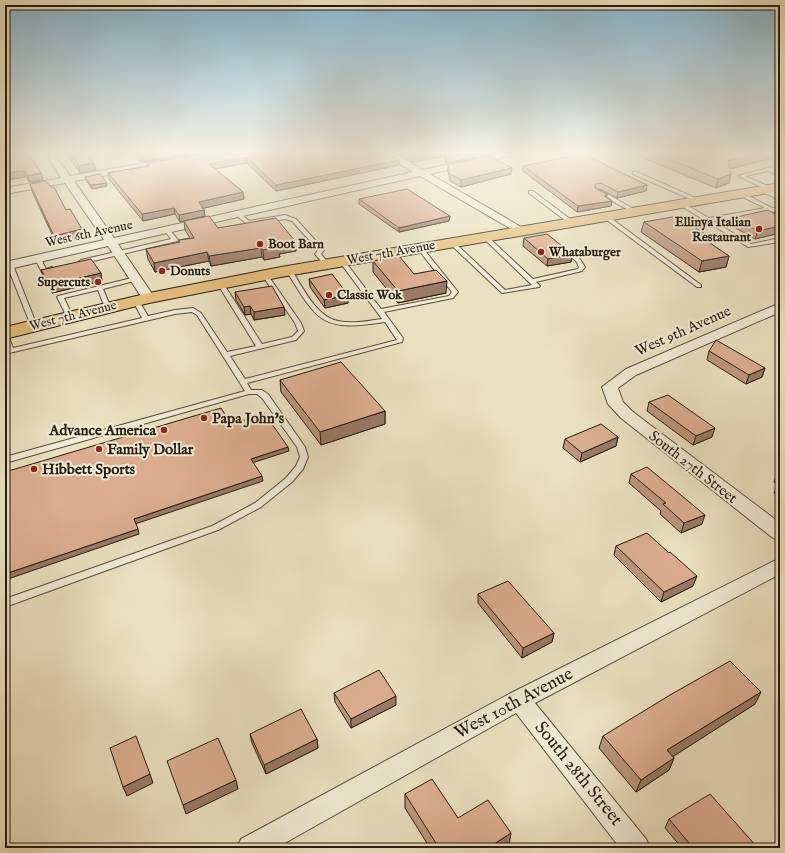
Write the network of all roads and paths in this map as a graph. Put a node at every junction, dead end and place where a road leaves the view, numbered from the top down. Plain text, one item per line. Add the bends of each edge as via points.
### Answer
1 (79, 194) edge
2 (326, 194) edge
3 (463, 194) edge
4 (533, 194) edge
5 (602, 194) edge
6 (683, 194) edge
7 (741, 194) joint
8 (699, 201) junction
9 (681, 204) junction
10 (770, 209) junction
11 (780, 211) edge
12 (636, 212) junction
13 (238, 214) junction
14 (606, 217) junction
15 (708, 220) junction
16 (572, 223) junction
17 (167, 230) junction
18 (534, 231) junction
19 (485, 238) junction
20 (780, 240) edge
21 (111, 243) junction
22 (452, 243) junction
23 (560, 247) edge
24 (420, 248) junction
25 (118, 254) junction
26 (38, 259) junction
27 (342, 262) junction
28 (74, 264) edge
29 (326, 264) junction
30 (7, 266) edge
31 (59, 267) edge
32 (289, 270) junction
33 (265, 275) junction
34 (136, 279) junction
35 (533, 281) junction
36 (220, 283) junction
37 (699, 286) dead end
38 (100, 288) junction
39 (143, 299) junction
40 (108, 308) junction
41 (774, 310) edge
42 (380, 311) junction
43 (70, 317) junction
44 (146, 319) junction
45 (780, 319) edge
46 (386, 320) junction
47 (34, 326) junction
48 (5, 334) edge
49 (260, 346) junction
50 (8, 351) edge
51 (225, 355) junction
52 (243, 382) junction
53 (249, 392) junction
54 (611, 395) joint
55 (5, 460) edge
56 (780, 533) edge
57 (780, 565) edge
58 (5, 603) edge
59 (519, 700) junction
60 (250, 848) edge
61 (637, 848) edge

1 - 21 street
2 - 13 street, West 6th Avenue
3 - 18 street
4 - 16 lane
5 - 12 lane
6 - 8 lane
7 - 8 main road, West 7th Avenue
7 - 10 lane
8 - 9 main road, West 7th Avenue
9 - 12 main road, West 7th Avenue
9 - 15 lane
10 - 11 lane
10 - 15 lane
12 - 14 main road, West 7th Avenue
13 - 17 street, West 6th Avenue
13 - 29 lane via 248,224 285,216 294,220 321,250 318,254
14 - 16 main road, West 7th Avenue
14 - 37 lane
15 - 20 lane via 750,246
16 - 18 main road, West 7th Avenue
17 - 21 street, West 6th Avenue
17 - 25 lane via 175,240
18 - 19 main road, West 7th Avenue
19 - 22 main road, West 7th Avenue
19 - 35 lane
21 - 25 street
21 - 26 street, West 6th Avenue
22 - 24 main road, West 7th Avenue
22 - 35 lane via 504,292 534,288 537,286
23 - 35 lane via 578,260 582,267 580,270
24 - 27 main road, West 7th Avenue
24 - 42 lane via 455,292 443,300
25 - 28 lane
25 - 34 street
26 - 30 street, West 6th Avenue
26 - 31 lane via 44,271
27 - 29 main road, West 7th Avenue
27 - 42 lane
29 - 32 main road, West 7th Avenue
30 - 47 lane
32 - 33 main road, West 7th Avenue
32 - 46 lane via 316,314 330,322 350,326
33 - 36 main road, West 7th Avenue
33 - 49 lane via 301,331 294,339
34 - 38 lane
34 - 39 street
36 - 39 main road, West 7th Avenue
36 - 49 lane
38 - 40 lane
38 - 43 lane via 60,297
39 - 40 main road, West 7th Avenue
39 - 44 lane
40 - 43 main road, West 7th Avenue
41 - 45 street
41 - 54 street, West 9th Avenue via 631,372 610,387
42 - 46 lane
43 - 47 main road, West 7th Avenue
44 - 50 lane
44 - 51 lane via 193,310 199,314
46 - 52 lane via 400,341
47 - 48 main road, West 7th Avenue
48 - 50 lane
49 - 51 lane
51 - 52 lane
52 - 53 lane
53 - 55 lane
53 - 58 lane via 259,392 265,396 301,447 304,457 300,467 289,480 258,505 215,528
54 - 56 street, South 27th Street via 627,415
57 - 59 street, West 10th Avenue
59 - 60 street, West 10th Avenue
59 - 61 street, South 28th Street

